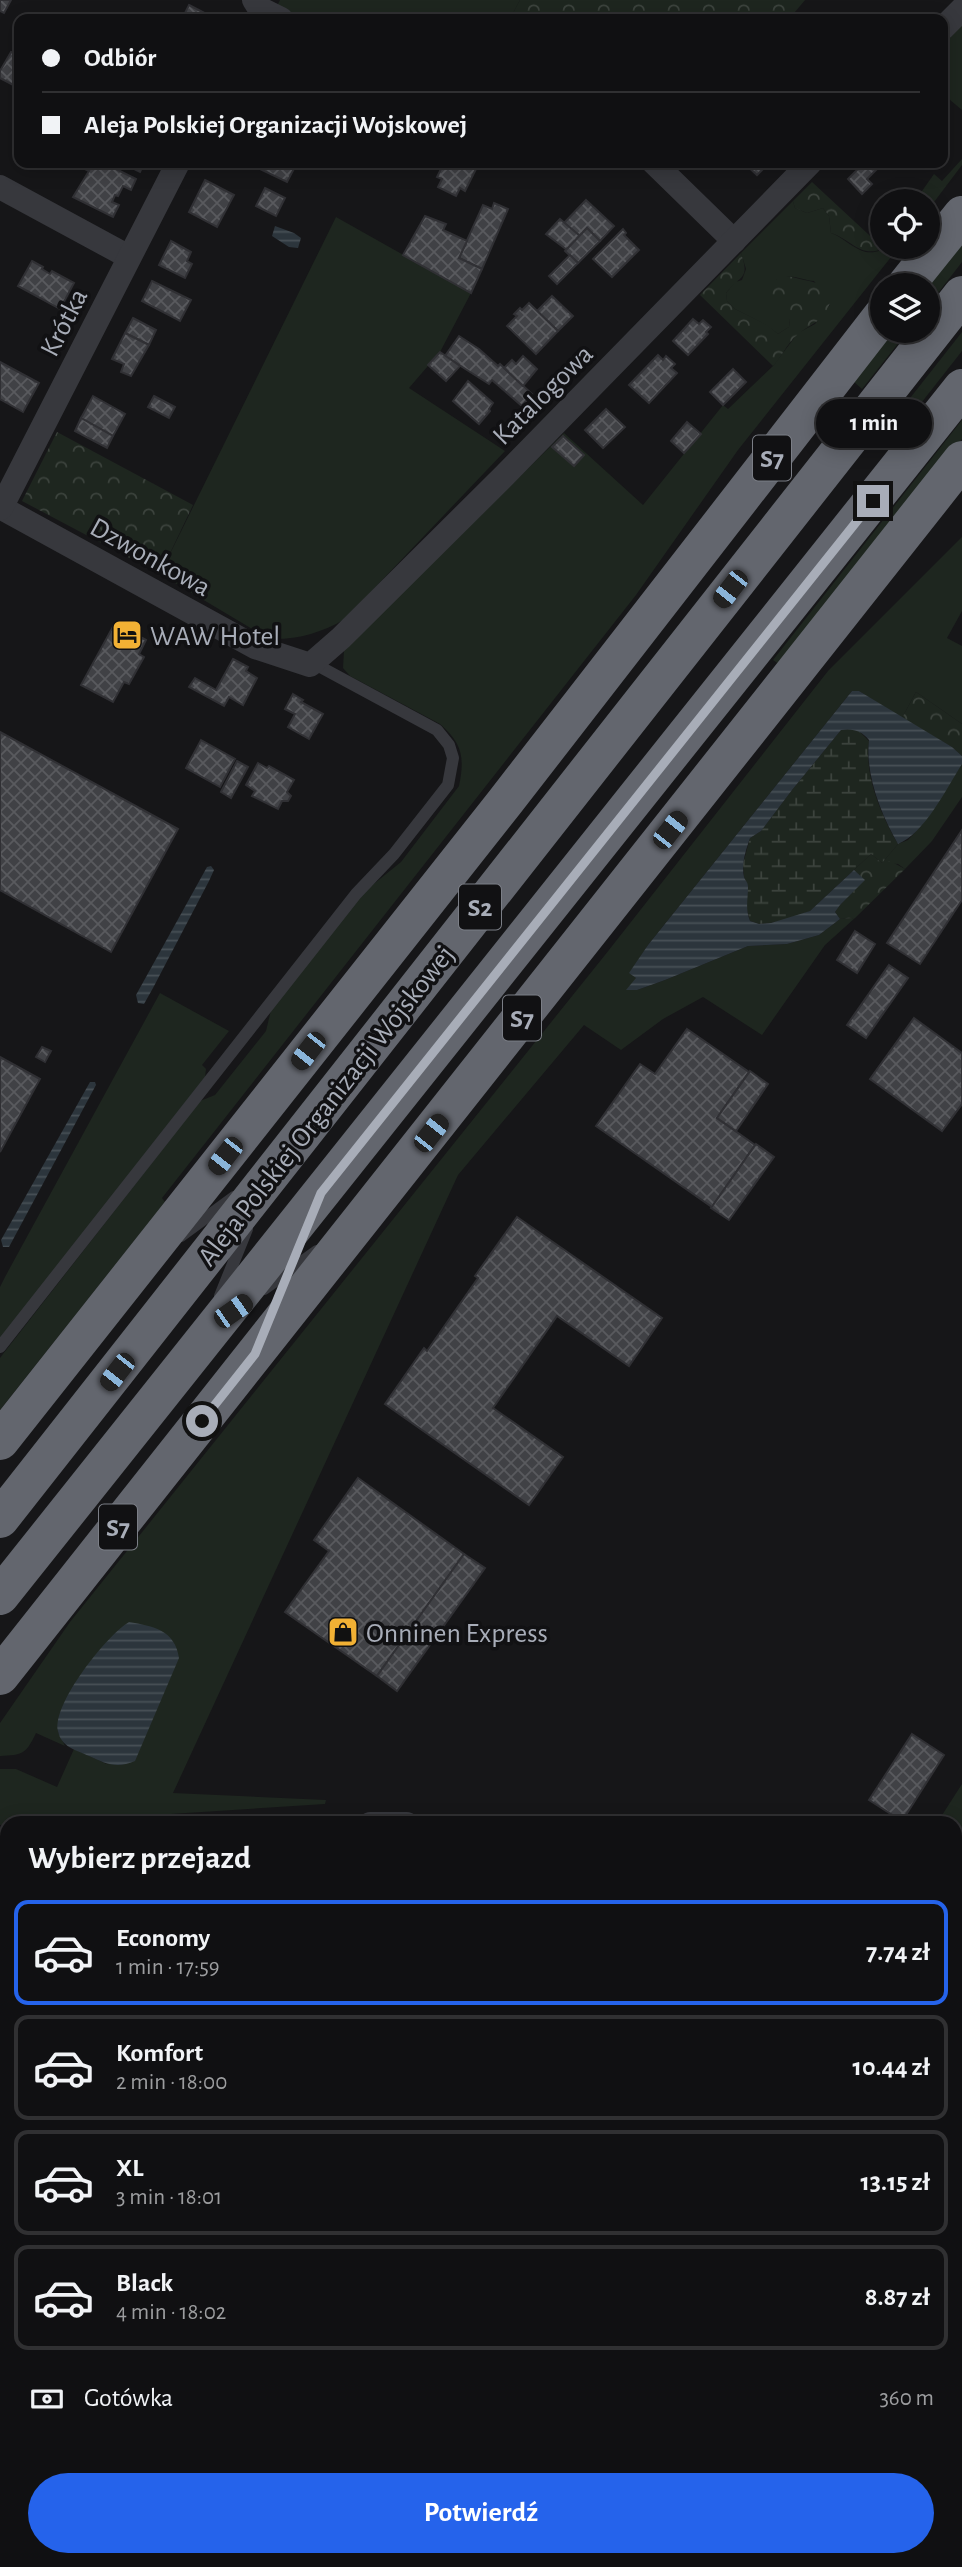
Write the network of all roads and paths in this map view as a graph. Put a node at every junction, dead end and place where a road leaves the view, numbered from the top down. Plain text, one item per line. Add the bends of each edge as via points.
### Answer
1 (962, 9) edge
2 (948, 23) edge
3 (175, 168) edge
4 (659, 168) edge
5 (805, 168) edge
6 (0, 187) edge
7 (962, 215) edge
8 (734, 241) junction
9 (129, 257) junction
10 (916, 273) edge
11 (962, 295) edge
12 (870, 331) edge
13 (962, 388) edge
14 (962, 460) edge
15 (1, 508) edge
16 (313, 663) junction
17 (243, 1134) junction
18 (273, 1172) junction
19 (209, 1215) junction
20 (362, 1219) junction
21 (306, 1224) junction
22 (268, 1239) dead end
23 (257, 1247) dead end
24 (234, 1262) junction
25 (136, 1269) junction
26 (289, 1271) junction
27 (189, 1291) junction
28 (209, 1331) junction
29 (0, 1347) edge
30 (255, 1354) junction
31 (0, 1441) edge
32 (0, 1520) edge
33 (0, 1596) edge
34 (0, 1676) edge

1 - 2 street
3 - 9 street, Krótka
4 - 8 street
5 - 8 street, Katalogowa
6 - 9 street
7 - 10 highway
8 - 16 street, Katalogowa
9 - 15 street, Krótka
11 - 18 highway, Aleja Polskiej Organizacji Wojskowej / S2
12 - 17 highway, S7
13 - 21 highway, Aleja Polskiej Organizacji Wojskowej / S2
14 - 20 highway, S7
15 - 16 street, Dzwonkowa via 255,647 305,665
16 - 29 lane via 437,730 453,758 448,785 356,894
17 - 19 lane
17 - 25 highway, S7
18 - 19 lane
18 - 24 lane
18 - 27 highway, Aleja Polskiej Organizacji Wojskowej / S2
19 - 25 lane
19 - 27 lane via 197,1244
20 - 26 lane
20 - 30 highway, S7
21 - 22 lane
21 - 26 lane
21 - 28 highway, Aleja Polskiej Organizacji Wojskowej / S2
23 - 24 lane
24 - 27 lane
24 - 28 lane
25 - 31 highway, S7
26 - 28 lane
26 - 30 lane
27 - 32 highway, Aleja Polskiej Organizacji Wojskowej / S2
28 - 33 highway, Aleja Polskiej Organizacji Wojskowej / S2
30 - 34 highway, S7

